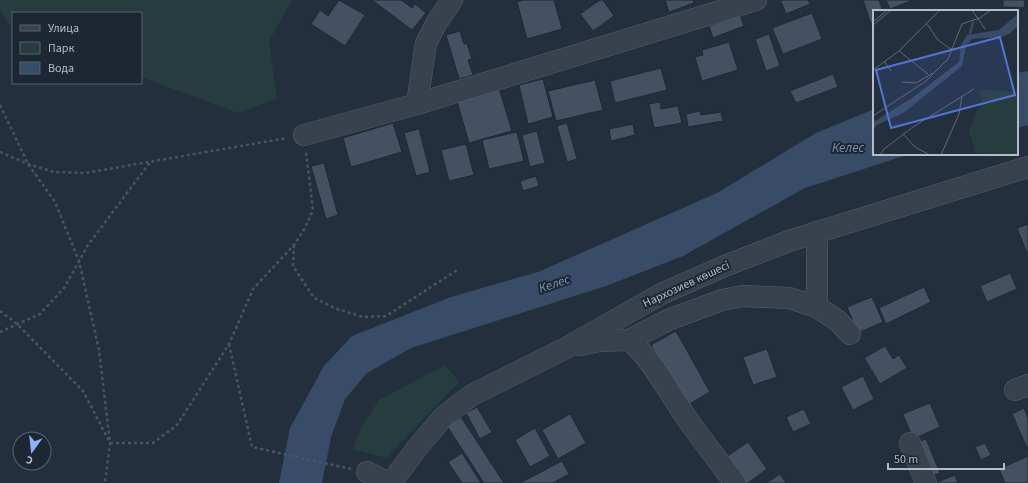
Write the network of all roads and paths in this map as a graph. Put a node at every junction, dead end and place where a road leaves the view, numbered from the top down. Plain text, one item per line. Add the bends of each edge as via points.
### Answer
1 (452, 0) edge
2 (756, 0) edge
3 (417, 104) junction
4 (0, 105) edge
5 (304, 135) junction
6 (0, 152) edge
7 (151, 161) junction
8 (28, 164) junction
9 (1028, 167) edge
10 (817, 232) junction
11 (294, 245) junction
12 (79, 261) junction
13 (459, 269) dead end
14 (817, 307) junction
15 (0, 311) edge
16 (18, 324) junction
17 (0, 332) edge
18 (850, 334) dead end
19 (629, 340) junction
20 (229, 344) junction
21 (566, 348) junction
22 (110, 443) junction
23 (910, 443) dead end
24 (367, 472) joint
25 (105, 483) edge
26 (388, 483) edge
27 (391, 483) edge
28 (735, 483) edge
29 (926, 483) edge

1 - 3 street via 426,43
2 - 3 street
3 - 5 street
4 - 8 path
5 - 7 path
5 - 11 path via 313,210
6 - 8 path
7 - 8 path via 85,173 54,172
7 - 12 path via 88,245
8 - 12 path via 55,202
9 - 10 street, Нархозиев көшесі
10 - 14 street
10 - 21 street, Нархозиев көшесі via 734,262 661,294
11 - 13 path via 293,266 314,298 363,317 386,316
11 - 20 path via 253,289
12 - 16 path via 64,288 40,314
12 - 22 path via 99,350
14 - 18 street via 838,321
14 - 19 street via 789,298 743,296 722,300 668,320
15 - 16 path
16 - 17 path
16 - 22 path via 83,391
19 - 21 street via 599,341
19 - 28 street via 647,360
20 - 22 path via 177,425 153,443
20 - 24 path via 252,447
21 - 27 street, Нархозиев көшесі via 472,395 444,416
22 - 25 path
23 - 29 street
24 - 26 street

